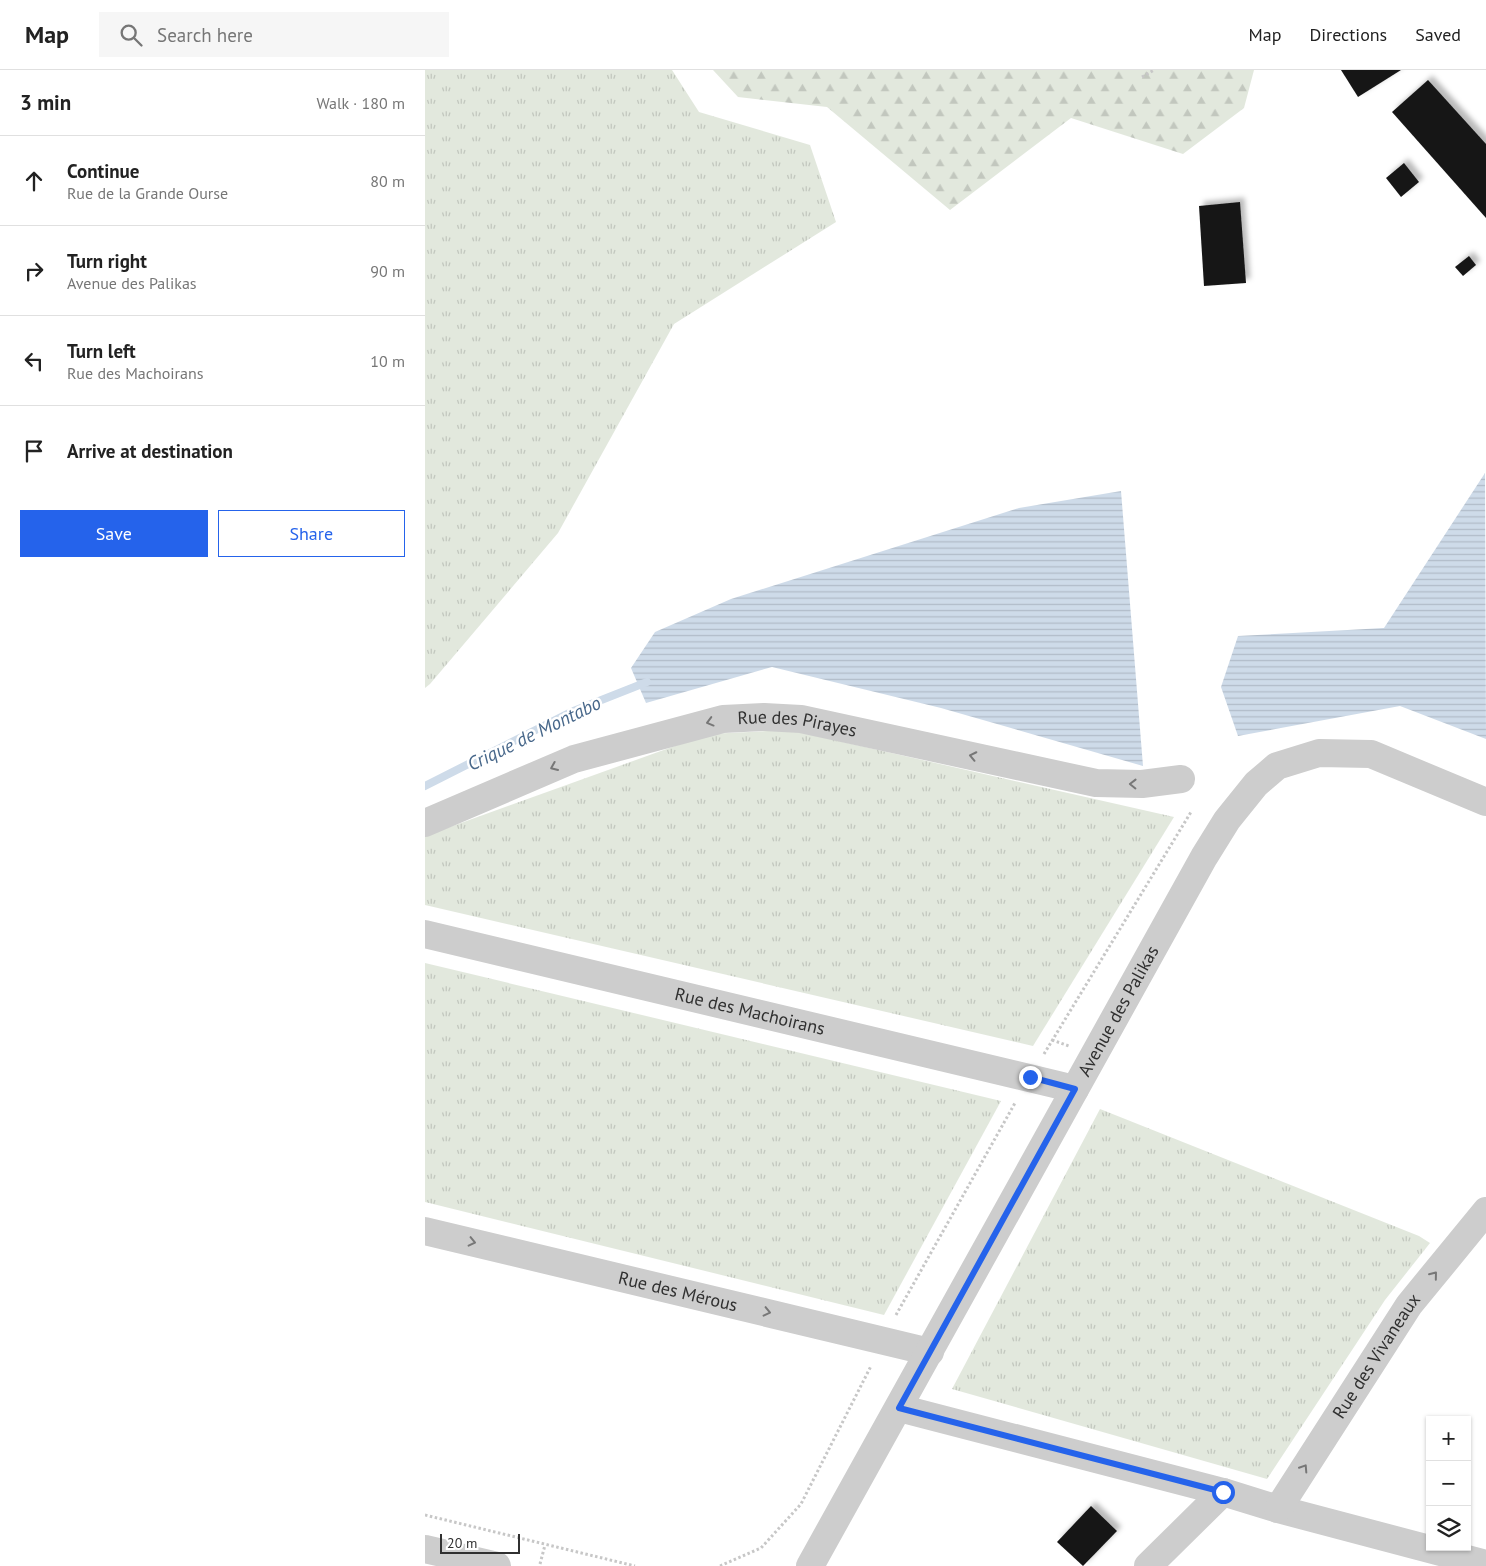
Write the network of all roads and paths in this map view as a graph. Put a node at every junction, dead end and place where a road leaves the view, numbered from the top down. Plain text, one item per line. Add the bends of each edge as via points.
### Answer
1 (1154, 70) edge
2 (1141, 77) dead end
3 (1181, 779) dead end
4 (1486, 802) edge
5 (1191, 812) dead end
6 (425, 822) edge
7 (425, 934) edge
8 (1039, 1061) dead end
9 (1075, 1089) junction
10 (1015, 1103) dead end
11 (1486, 1211) edge
12 (425, 1231) edge
13 (896, 1315) dead end
14 (930, 1352) junction
15 (871, 1365) dead end
16 (899, 1408) junction
17 (1223, 1492) junction
18 (1278, 1509) junction
19 (425, 1515) edge
20 (545, 1545) junction
21 (425, 1549) edge
22 (540, 1564) dead end
23 (1486, 1564) edge
24 (497, 1566) edge
25 (635, 1566) edge
26 (720, 1566) edge
27 (810, 1566) edge
28 (1148, 1566) edge

1 - 2 path
3 -> 6 street, Rue des Pirayes via 1142,784 1096,783 801,719 723,719 574,758
4 - 9 street, Avenue des Palikas via 1371,754 1319,753 1277,766 1256,784 1227,820
5 - 8 path
7 - 9 street, Rue des Machoirans
9 - 14 street, Avenue des Palikas
10 - 13 path
18 -> 11 street, Rue des Vivaneaux via 1409,1305
12 -> 14 street, Rue des Mérous
14 - 16 street, Avenue des Palikas
15 - 26 path via 801,1504 761,1548
16 - 17 street
16 - 27 street, Avenue des Palikas
17 - 18 street
17 - 28 street
18 - 23 street
19 - 20 path
20 - 22 path
20 - 25 path
21 - 24 street

